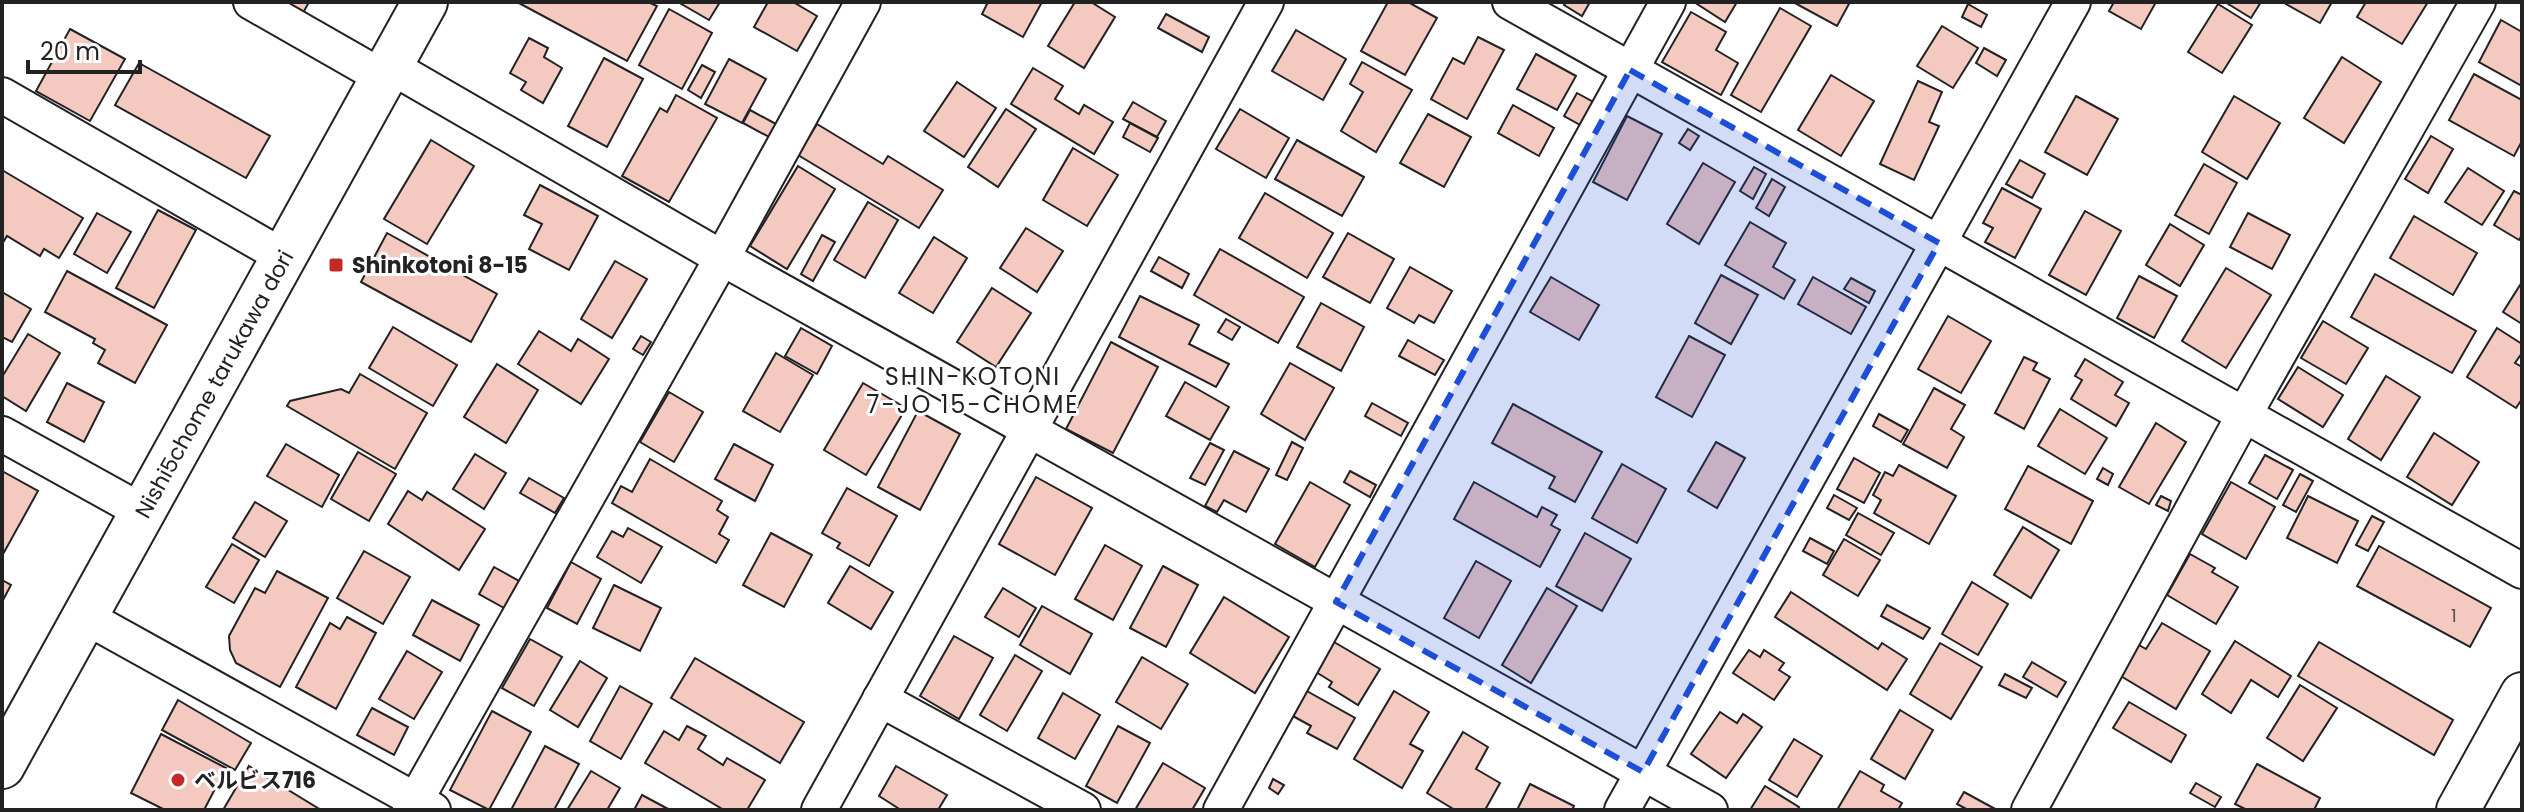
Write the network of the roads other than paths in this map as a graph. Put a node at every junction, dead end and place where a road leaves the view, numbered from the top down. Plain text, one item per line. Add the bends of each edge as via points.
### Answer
1 (251, 2) edge
2 (425, 2) edge
3 (863, 2) edge
4 (1266, 2) edge
5 (1510, 2) edge
6 (1668, 2) edge
7 (2073, 2) edge
8 (2478, 2) edge
9 (1630, 70) junction
10 (387, 72) junction
11 (2, 95) edge
12 (1939, 243) junction
13 (284, 257) junction
14 (722, 258) junction
15 (2244, 415) junction
16 (1028, 429) junction
17 (2, 434) edge
18 (143, 512) junction
19 (2522, 571) edge
20 (1336, 602) junction
21 (84, 616) junction
22 (2522, 694) edge
23 (880, 699) junction
24 (2, 766) edge
25 (1643, 772) junction
26 (420, 807) edge
27 (819, 810) edge
28 (1083, 810) edge
29 (1221, 810) edge
30 (1622, 810) edge
31 (1710, 810) edge
32 (2029, 810) edge
33 (2458, 810) edge

1 - 10 street
2 - 10 main road, Nishi5chome tarukawa dori
3 - 14 street
4 - 16 street
5 - 9 street
6 - 9 street
7 - 12 street
8 - 15 street
9 - 12 street
9 - 20 street
10 - 13 main road, Nishi5chome tarukawa dori
10 - 14 street
11 - 13 street
12 - 15 street
12 - 25 street
13 - 18 main road, Nishi5chome tarukawa dori
14 - 16 street
14 - 26 street
15 - 19 street
15 - 32 street
16 - 20 street
16 - 23 street
17 - 18 street
18 - 21 main road, Nishi5chome tarukawa dori
20 - 25 street
20 - 29 street
21 - 24 main road, Nishi5chome tarukawa dori
21 - 26 street
22 - 33 street
23 - 27 street
23 - 28 street
25 - 30 street
25 - 31 street

